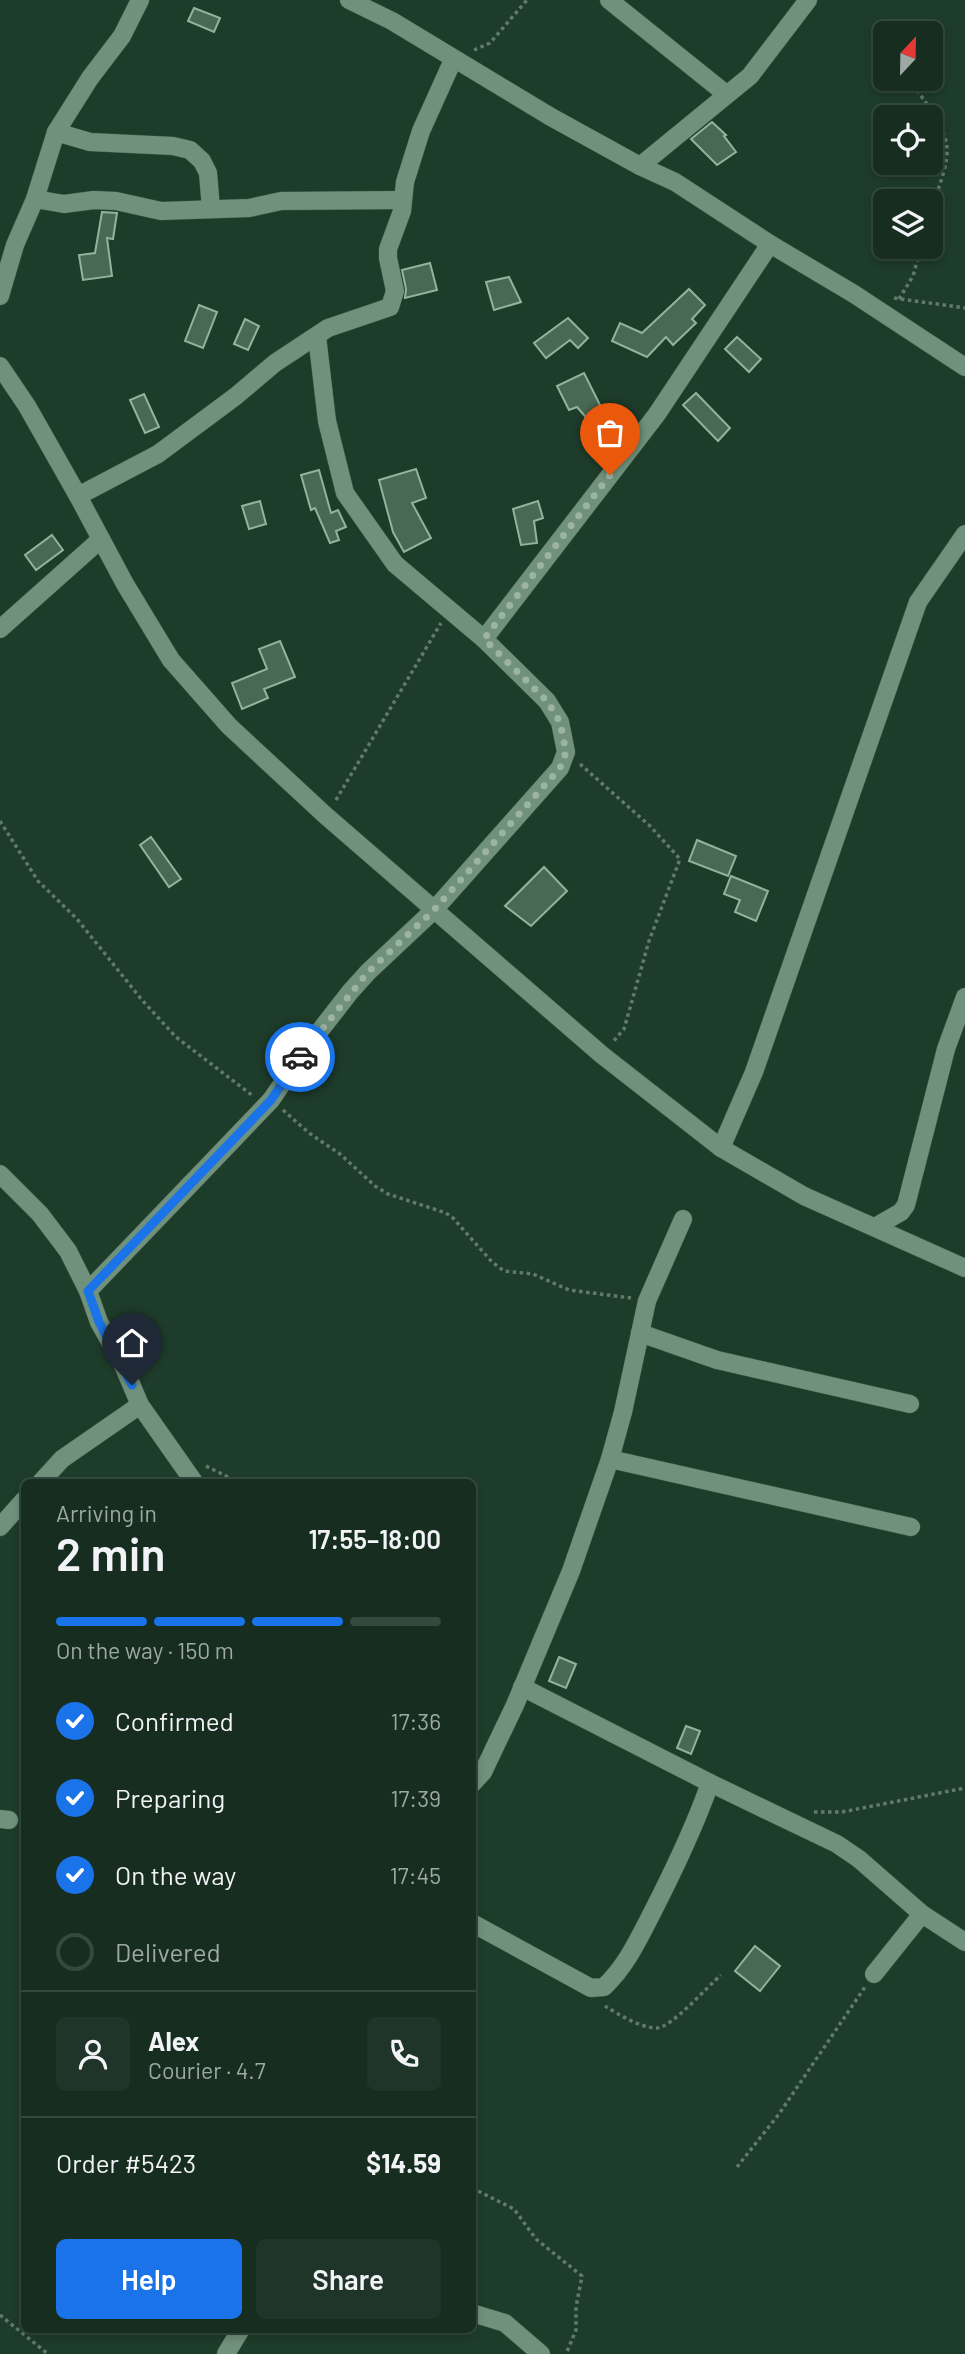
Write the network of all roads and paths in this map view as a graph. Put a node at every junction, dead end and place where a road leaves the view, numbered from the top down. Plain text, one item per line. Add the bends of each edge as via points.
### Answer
1 (140, 0) edge
2 (349, 0) edge
3 (527, 0) edge
4 (808, 0) edge
5 (615, 2) edge
6 (457, 62) junction
7 (918, 91) edge
8 (726, 94) junction
9 (56, 132) junction
10 (640, 166) junction
11 (937, 189) edge
12 (35, 198) junction
13 (402, 200) junction
14 (211, 209) junction
15 (770, 244) junction
16 (918, 259) edge
17 (0, 296) edge
18 (887, 298) dead end
19 (899, 299) junction
20 (965, 307) edge
21 (317, 336) junction
22 (0, 366) edge
23 (965, 368) edge
24 (78, 496) junction
25 (965, 534) edge
26 (101, 539) junction
27 (449, 609) junction
28 (0, 629) edge
29 (484, 639) junction
30 (566, 752) junction
31 (326, 815) junction
32 (0, 821) edge
33 (434, 910) junction
34 (965, 997) edge
35 (602, 1055) junction
36 (271, 1100) junction
37 (721, 1148) junction
38 (0, 1174) edge
39 (682, 1219) dead end
40 (875, 1227) junction
41 (965, 1268) edge
42 (88, 1291) junction
43 (647, 1301) junction
44 (640, 1333) junction
45 (910, 1404) dead end
46 (141, 1405) junction
47 (610, 1459) junction
48 (44, 1479) edge
49 (192, 1479) edge
50 (21, 1503) edge
51 (0, 1527) edge
52 (911, 1527) dead end
53 (522, 1686) junction
54 (476, 1780) edge
55 (710, 1783) junction
56 (965, 1788) edge
57 (776, 1813) junction
58 (922, 1914) junction
59 (476, 1925) edge
60 (965, 1942) edge
61 (874, 1973) joint
62 (721, 1975) dead end
63 (599, 2002) dead end
64 (737, 2166) dead end
65 (476, 2190) edge
66 (476, 2314) edge
67 (0, 2315) edge
68 (21, 2332) edge
69 (22, 2333) edge
70 (239, 2333) edge
71 (48, 2354) edge
72 (226, 2354) edge
73 (541, 2354) edge
74 (566, 2354) edge

1 - 9 street via 122,36
2 - 6 street
3 - 6 path via 490,43
4 - 8 street via 750,76
5 - 8 street
6 - 10 street
6 - 13 street via 421,131
7 - 11 path via 947,138 948,154
8 - 10 street
9 - 12 street
9 - 14 street via 90,142 190,150 208,173
10 - 15 street via 675,182
12 - 14 street via 64,204 116,201 161,211
12 - 17 street
13 - 14 street via 289,201
13 - 21 street via 388,249 393,303
15 - 23 street
15 - 29 street via 657,414
16 - 19 path
18 - 19 path
19 - 20 path
21 - 24 street via 158,454
21 - 27 street via 327,421 345,493 395,564
22 - 24 street
24 - 26 street
25 - 37 street via 918,602 754,1072
26 - 28 street
26 - 31 street via 171,660 229,726
27 - 29 street
27 - 31 path
29 - 30 street via 547,701 560,722
30 - 33 street via 560,768
30 - 35 path via 650,826 680,859 649,941 624,1029
31 - 33 street
32 - 36 path via 38,881 77,919 176,1037 258,1100
33 - 35 street
33 - 36 street via 350,992
34 - 40 street via 946,1049 906,1205
35 - 37 street
36 - 42 street
36 - 43 path via 375,1186 453,1218 505,1271 533,1274 569,1290
37 - 40 street via 804,1196
38 - 42 street via 40,1214 68,1251
39 - 43 street
40 - 41 street
42 - 46 street
43 - 44 street
44 - 45 street via 717,1360
44 - 47 street
46 - 48 street via 62,1459
46 - 49 street
47 - 52 street
47 - 53 street via 571,1571
50 - 51 street
53 - 54 street
53 - 55 street
55 - 57 street
55 - 59 street via 675,1870 624,1966 604,1987 591,1988
56 - 57 path via 842,1812
57 - 58 street via 859,1859
58 - 60 street
58 - 61 street
61 - 64 path via 779,2114
62 - 63 path via 660,2028
65 - 74 path via 514,2209 536,2239 582,2276 576,2330
66 - 73 street via 505,2323
67 - 68 path
69 - 71 path
70 - 72 street

